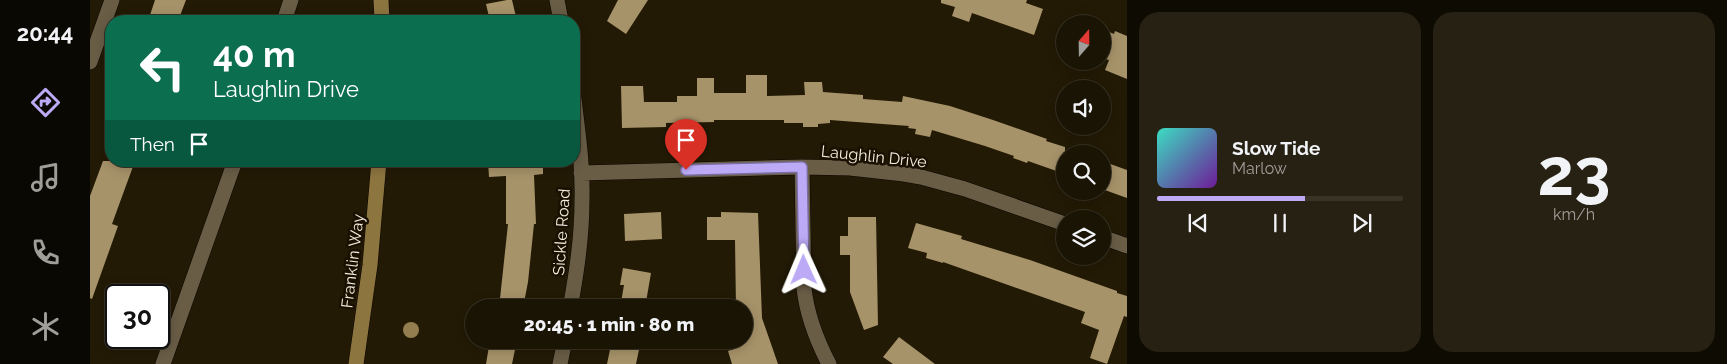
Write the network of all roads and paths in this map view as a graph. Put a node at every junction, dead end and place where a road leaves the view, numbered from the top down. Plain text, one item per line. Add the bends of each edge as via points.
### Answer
1 (112, 0) edge
2 (291, 0) edge
3 (381, 0) edge
4 (557, 0) edge
5 (107, 15) edge
6 (286, 15) edge
7 (382, 15) edge
8 (560, 15) edge
9 (105, 20) edge
10 (90, 62) edge
11 (580, 154) edge
12 (232, 167) edge
13 (378, 167) edge
14 (802, 167) junction
15 (582, 173) junction
16 (1056, 221) edge
17 (1111, 240) edge
18 (1127, 246) edge
19 (571, 299) edge
20 (562, 349) edge
21 (163, 364) edge
22 (356, 364) edge
23 (560, 364) edge
24 (829, 364) edge

1 - 5 street
2 - 6 street
3 - 7 main road
4 - 8 street
9 - 10 street
11 - 15 street, Sickle Road
12 - 21 street
13 - 22 main road, Franklin Way via 370,265
14 - 15 street, Laughlin Drive
14 - 16 street, Laughlin Drive via 850,168 922,177
14 - 24 street via 806,306 816,341
15 - 19 street, Sickle Road via 580,245
17 - 18 street
20 - 23 street

